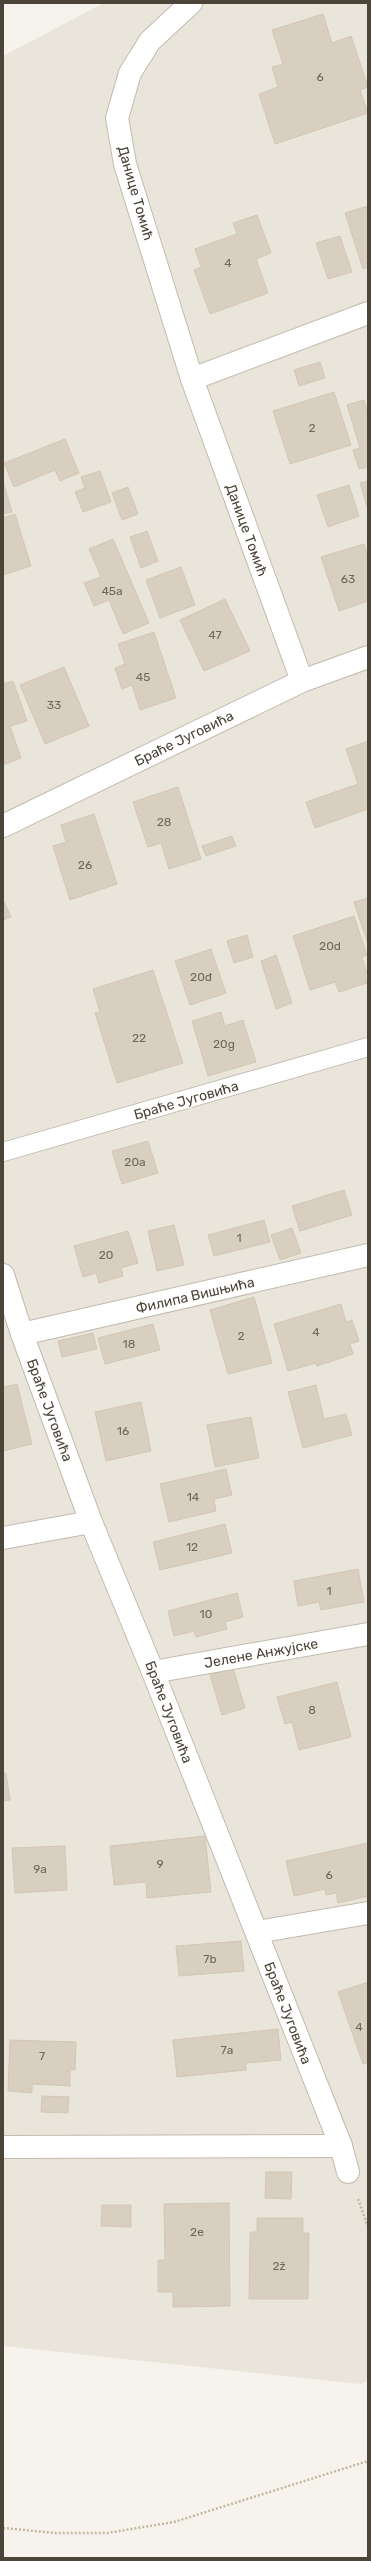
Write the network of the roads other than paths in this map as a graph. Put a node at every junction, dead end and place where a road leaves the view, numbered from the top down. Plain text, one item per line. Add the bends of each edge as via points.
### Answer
1 (191, 3) edge
2 (368, 313) edge
3 (192, 379) junction
4 (368, 657) edge
5 (302, 681) junction
6 (3, 826) edge
7 (368, 1047) edge
8 (3, 1152) edge
9 (368, 1255) edge
10 (3, 1275) edge
11 (22, 1334) junction
12 (91, 1522) junction
13 (3, 1538) edge
14 (368, 1634) edge
15 (153, 1672) junction
16 (368, 1913) edge
17 (257, 1932) junction
18 (341, 2146) junction
19 (3, 2147) edge
20 (348, 2172) dead end

1 - 3 street, Данице Томић via 150,41 130,73 117,118 124,164
2 - 3 street
3 - 5 street, Данице Томић
4 - 5 street, Браће Југовића
5 - 6 street, Браће Југовића
7 - 8 lane, Браће Југовића
9 - 11 street, Филипа Вишњића
10 - 11 street, Браће Југовића
11 - 12 street, Браће Југовића
12 - 13 street
12 - 15 street, Браће Југовића
14 - 15 street, Јелене Анжујске
15 - 17 street, Браће Југовића
16 - 17 street
17 - 18 street, Браће Југовића
18 - 19 street
18 - 20 street, Браће Југовића

